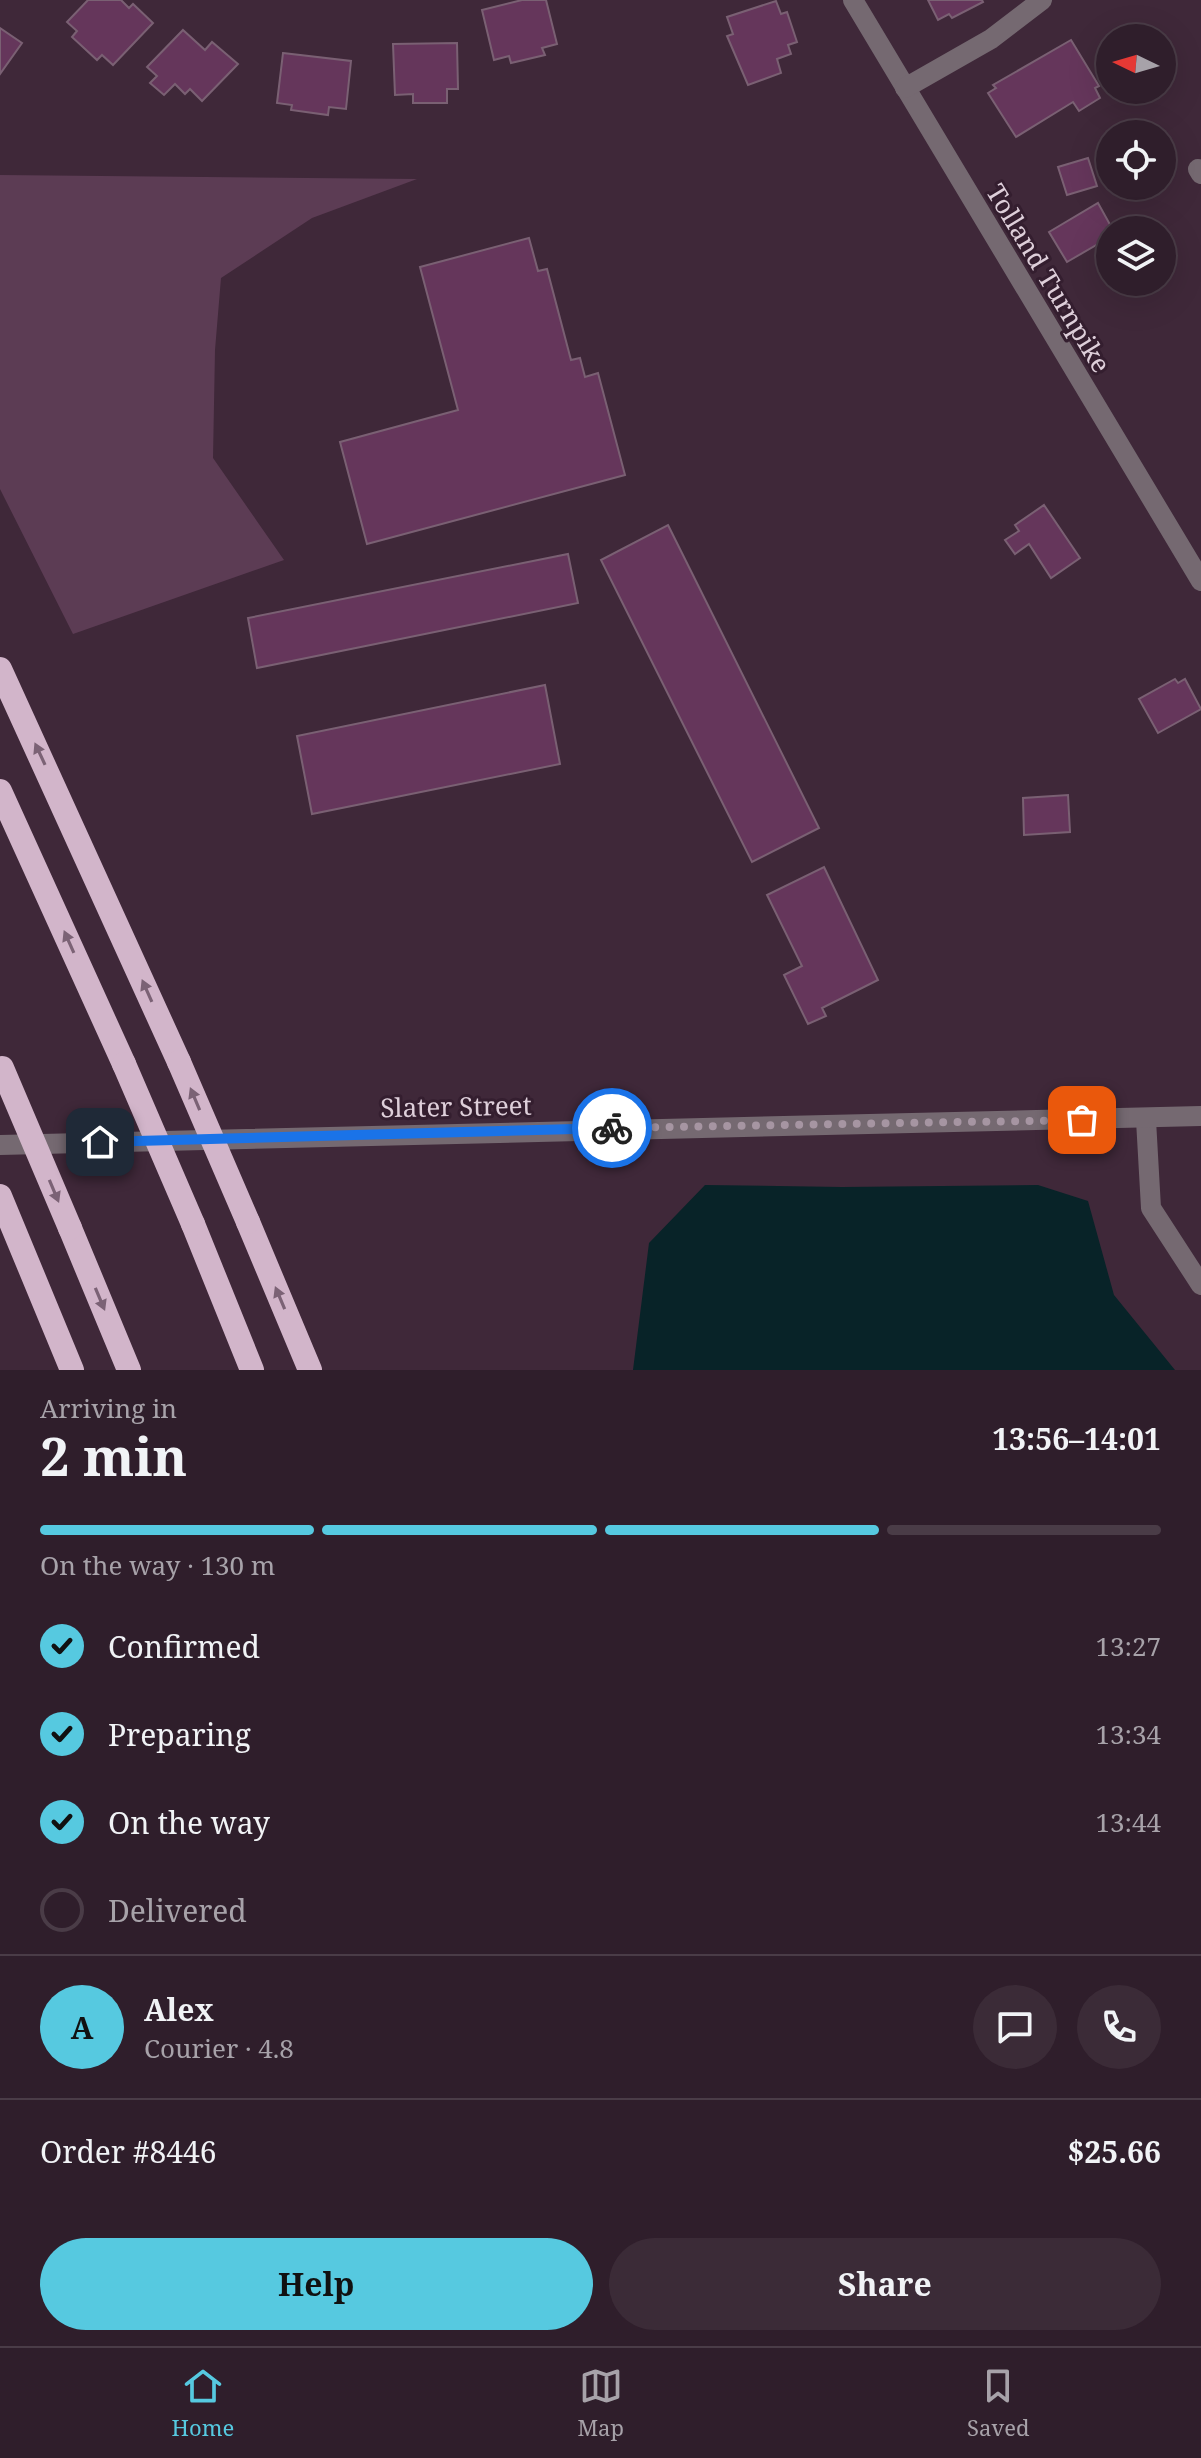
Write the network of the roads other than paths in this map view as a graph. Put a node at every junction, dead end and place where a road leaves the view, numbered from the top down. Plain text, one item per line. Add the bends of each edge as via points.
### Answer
1 (853, 0) edge
2 (1042, 0) edge
3 (905, 88) junction
4 (1201, 581) edge
5 (0, 669) edge
6 (0, 791) edge
7 (1, 1066) edge
8 (1201, 1116) edge
9 (1146, 1120) junction
10 (0, 1145) edge
11 (0, 1196) edge
12 (1201, 1285) edge
13 (72, 1370) edge
14 (129, 1370) edge
15 (252, 1370) edge
16 (310, 1370) edge

1 - 3 street, Tolland Turnpike
2 - 3 street via 991,39
3 - 4 street, Tolland Turnpike
16 -> 5 highway, bridge via 179,1062
15 -> 6 highway, bridge via 124,1064
7 -> 14 highway, bridge
8 - 9 street, Slater Street
9 - 10 street, Slater Street via 901,1121
9 - 12 street via 1151,1208
11 - 13 highway

